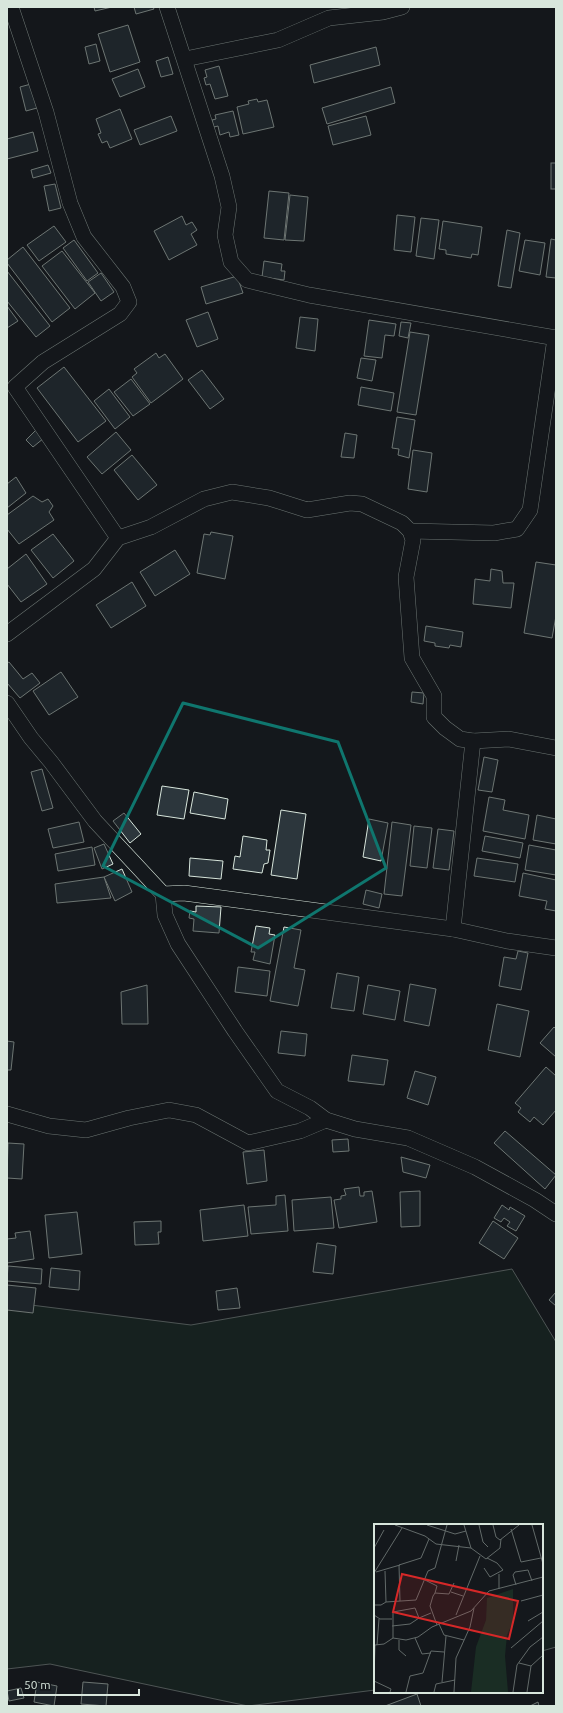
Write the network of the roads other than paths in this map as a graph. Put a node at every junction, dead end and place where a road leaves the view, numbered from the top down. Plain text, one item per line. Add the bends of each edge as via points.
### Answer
1 (11, 7) edge
2 (167, 7) edge
3 (402, 7) edge
4 (185, 59) junction
5 (555, 338) edge
6 (11, 386) edge
7 (410, 531) junction
8 (118, 538) junction
9 (7, 634) edge
10 (7, 703) edge
11 (473, 742) junction
12 (556, 748) edge
13 (163, 894) junction
14 (453, 929) junction
15 (556, 948) edge
16 (7, 1114) edge
17 (326, 1120) junction
18 (556, 1214) edge

1 - 6 street via 46,112 73,210 84,237 123,287 129,302 120,314 43,362
2 - 4 street
3 - 4 street via 383,12 329,18 278,40
4 - 5 street via 222,176 229,207 225,235 231,262 247,280 309,296
5 - 7 street via 530,510 517,529 494,532
6 - 8 street
7 - 8 street via 402,523 362,504 350,503 307,510 269,498 232,492 204,499 151,527
7 - 11 street via 413,540 406,577 412,658 434,696 434,717 460,739
8 - 9 street via 94,569
10 - 13 street via 95,821
11 - 12 street via 509,739
11 - 14 street
13 - 14 street via 184,893
13 - 17 street via 165,916 178,944 234,1031 277,1091 310,1108
14 - 15 street via 507,941
16 - 17 street via 49,1126 86,1130 169,1110 196,1115 248,1142 300,1130
17 - 18 street via 408,1138 476,1167

